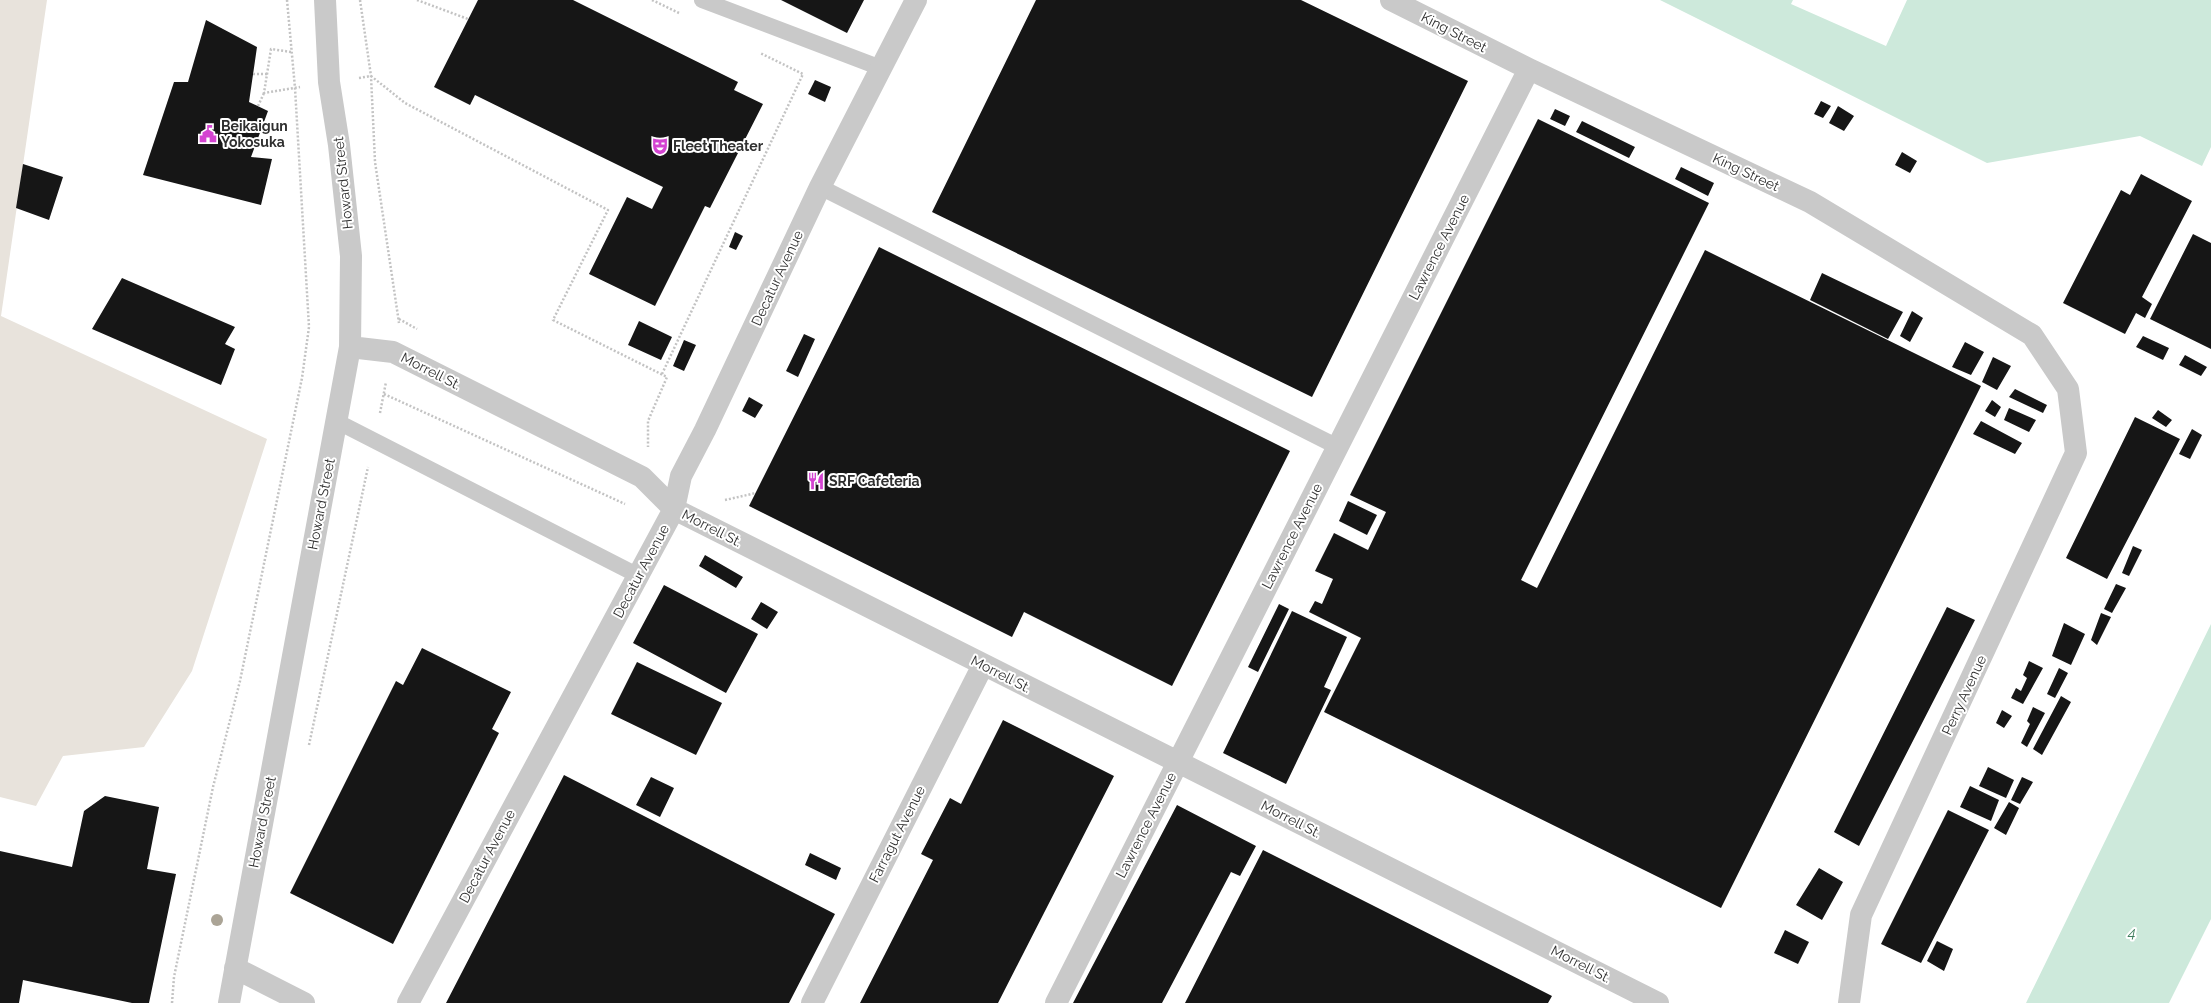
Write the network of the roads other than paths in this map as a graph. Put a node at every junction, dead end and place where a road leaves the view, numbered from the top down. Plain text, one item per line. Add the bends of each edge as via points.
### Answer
1 (325, 0) edge
2 (702, 0) edge
3 (916, 0) edge
4 (1392, 0) edge
5 (881, 68) junction
6 (1529, 69) junction
7 (820, 187) junction
8 (350, 347) junction
9 (2068, 389) joint
10 (336, 421) junction
11 (1338, 447) junction
12 (674, 510) junction
13 (639, 576) junction
14 (983, 664) junction
15 (1178, 762) junction
16 (235, 968) junction
17 (229, 1003) edge
18 (304, 1003) edge
19 (408, 1003) edge
20 (812, 1003) edge
21 (1056, 1003) edge
22 (1658, 1003) edge
23 (1849, 1003) edge

1 - 8 street, Howard Street via 330,82 351,256
2 - 5 lane
3 - 5 street, Decatur Avenue
4 - 6 street, King Street
5 - 7 street, Decatur Avenue
6 - 9 street, King Street via 1810,202 2032,335
6 - 11 street, Lawrence Avenue
7 - 11 lane
7 - 12 street, Decatur Avenue via 681,476
8 - 10 street, Howard Street
8 - 12 street, Morrell St. via 393,352 642,476
9 - 23 street, Perry Avenue via 2076,453 1861,915
10 - 13 lane
10 - 16 street, Howard Street
11 - 15 street, Lawrence Avenue
12 - 13 street, Decatur Avenue
12 - 14 street, Morrell St.
13 - 19 street, Decatur Avenue
14 - 15 street, Morrell St.
14 - 20 street, Farragut Avenue
15 - 21 street, Lawrence Avenue
15 - 22 street, Morrell St.
16 - 17 street, Howard Street
16 - 18 street

